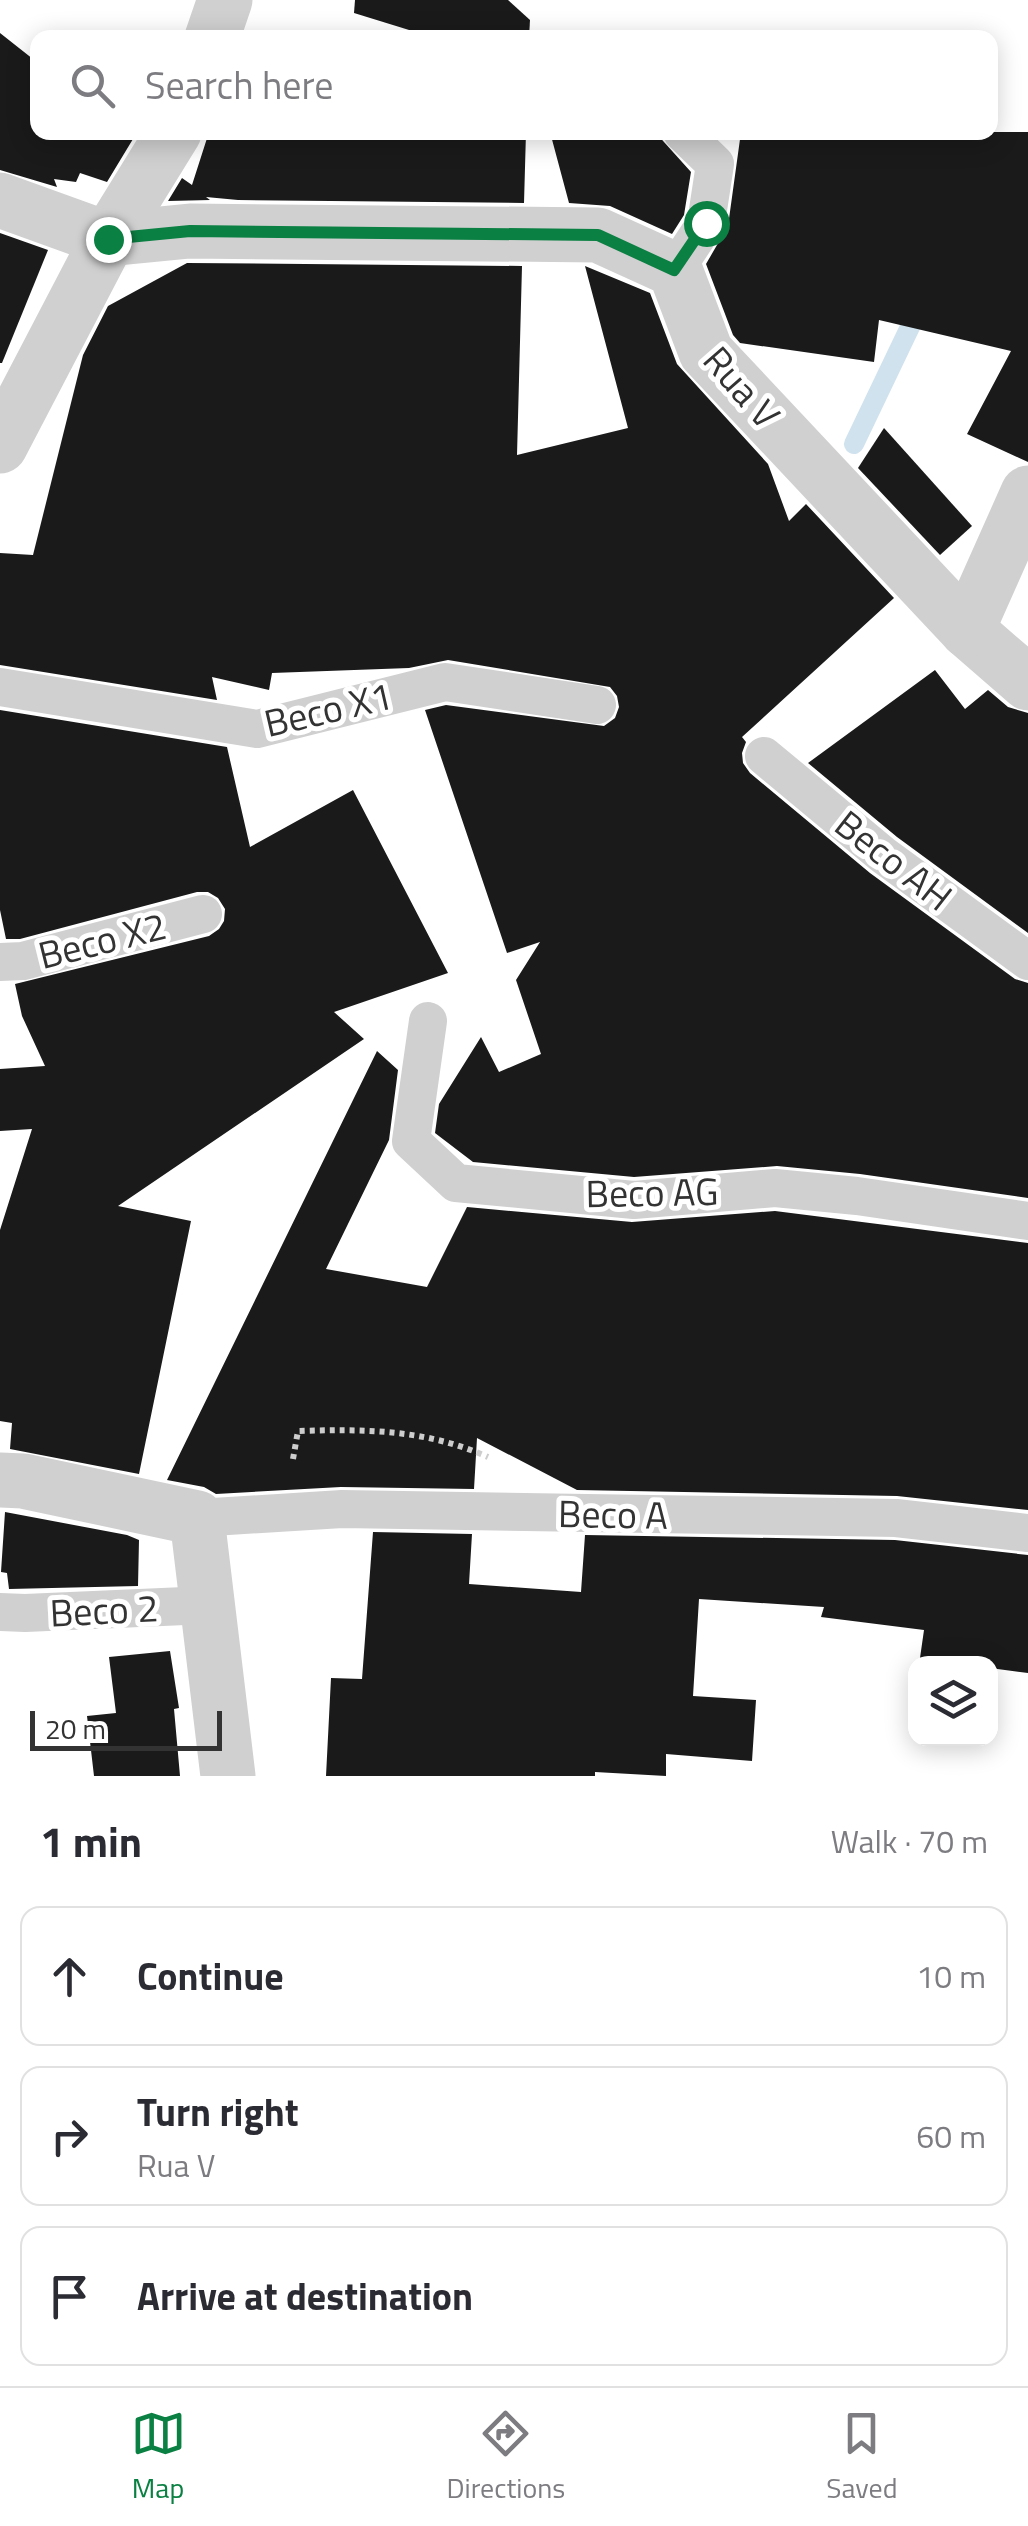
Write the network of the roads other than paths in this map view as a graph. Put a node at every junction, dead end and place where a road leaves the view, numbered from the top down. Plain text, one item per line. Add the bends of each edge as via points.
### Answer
1 (225, 0) edge
2 (215, 30) edge
3 (169, 140) edge
4 (690, 140) edge
5 (0, 200) edge
6 (108, 239) junction
7 (674, 270) junction
8 (0, 446) edge
9 (1028, 493) edge
10 (967, 630) junction
11 (1028, 683) edge
12 (0, 686) edge
13 (597, 705) dead end
14 (764, 756) dead end
15 (203, 914) dead end
16 (1028, 960) edge
17 (0, 962) edge
18 (428, 1021) dead end
19 (1028, 1222) edge
20 (0, 1480) edge
21 (197, 1518) junction
22 (1028, 1533) edge
23 (208, 1605) junction
24 (0, 1612) edge
25 (228, 1776) edge

1 - 2 street
3 - 6 street
4 - 7 lane via 716,164 706,223
5 - 6 street
6 - 7 street via 190,231 598,235
6 - 8 street
7 - 10 street, Rua V via 706,352
9 - 10 street
10 - 11 street, Rua V
12 - 13 lane, Beco X1 via 257,729 445,682
14 - 16 lane, Beco AH
15 - 17 lane, Beco X2
18 - 19 lane, Beco AG via 411,1141 456,1183 634,1200 775,1188
20 - 21 street
21 - 22 lane, Beco A via 342,1509 896,1518
21 - 23 street
23 - 24 lane, Beco 2
23 - 25 street

